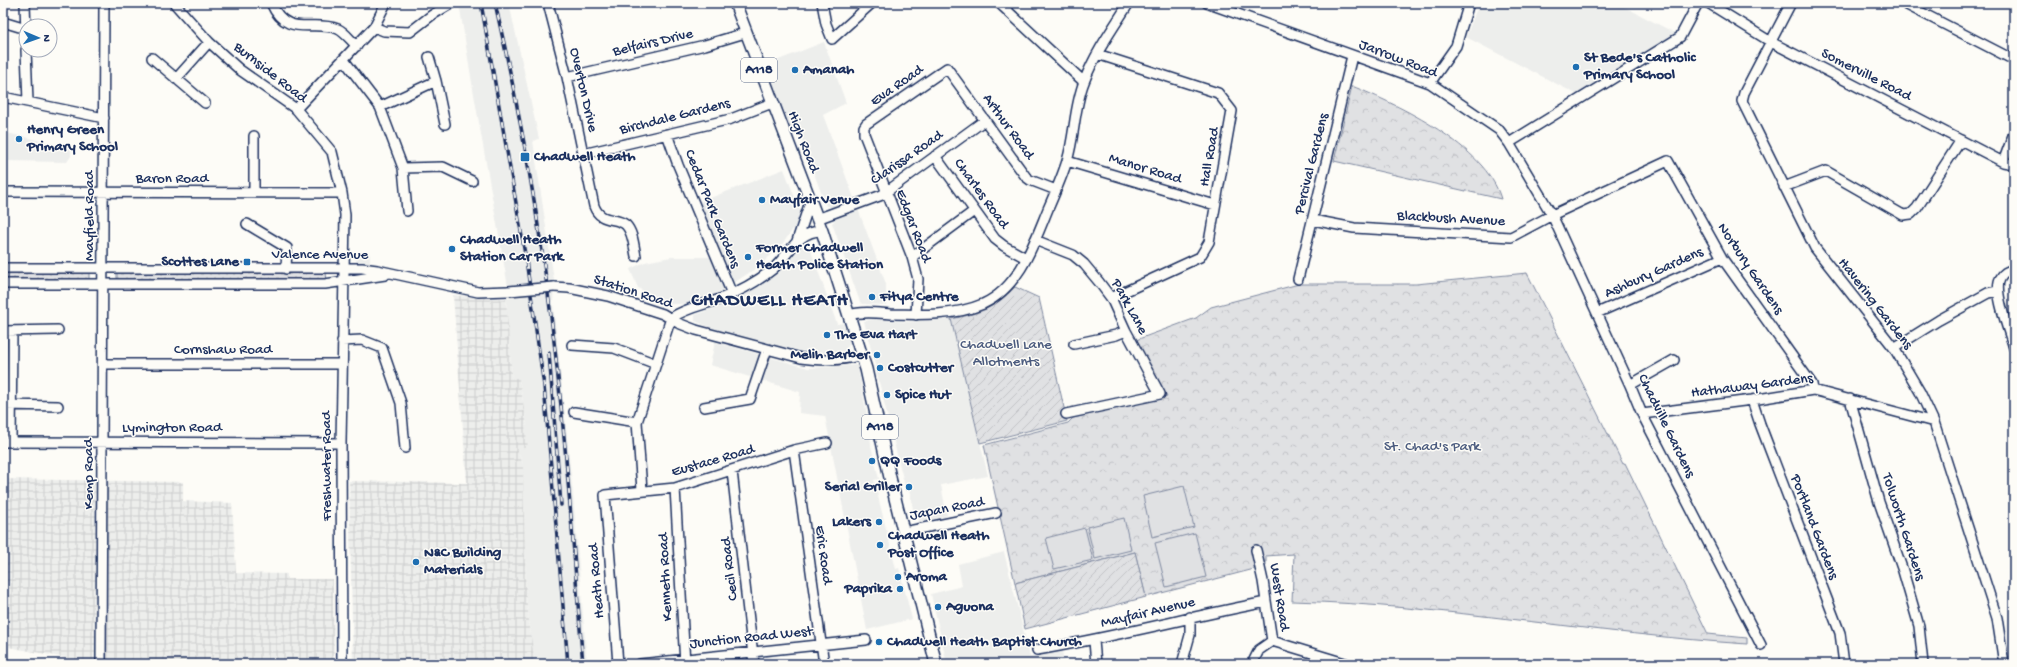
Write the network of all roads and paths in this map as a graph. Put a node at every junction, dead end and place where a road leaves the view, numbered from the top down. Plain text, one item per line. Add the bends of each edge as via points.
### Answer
1 (25, 3) edge
2 (104, 3) edge
3 (174, 3) edge
4 (271, 3) edge
5 (386, 3) edge
6 (452, 3) edge
7 (548, 3) edge
8 (735, 3) edge
9 (822, 3) edge
10 (872, 3) edge
11 (999, 3) edge
12 (1207, 3) edge
13 (1469, 3) edge
14 (1698, 3) edge
15 (1708, 3) edge
16 (1791, 3) edge
17 (1903, 3) edge
18 (1126, 4) edge
19 (26, 18) edge
20 (3, 22) edge
21 (18, 27) edge
22 (374, 27) junction
23 (745, 33) junction
24 (209, 42) junction
25 (1771, 42) junction
26 (357, 46) junction
27 (1097, 54) junction
28 (429, 56) dead end
29 (1352, 56) junction
30 (26, 58) edge
31 (152, 58) dead end
32 (344, 60) junction
33 (2014, 60) edge
34 (947, 68) joint
35 (567, 77) junction
36 (176, 79) junction
37 (436, 81) junction
38 (1084, 82) junction
39 (1430, 83) junction
40 (3, 97) edge
41 (28, 102) junction
42 (205, 102) dead end
43 (772, 103) junction
44 (380, 107) junction
45 (296, 109) junction
46 (104, 118) junction
47 (986, 120) junction
48 (445, 124) dead end
49 (864, 128) joint
50 (2014, 133) edge
51 (668, 134) junction
52 (254, 136) dead end
53 (1961, 140) junction
54 (1509, 143) junction
55 (583, 154) junction
56 (935, 156) junction
57 (1067, 161) junction
58 (1668, 161) joint
59 (2004, 162) junction
60 (2014, 164) edge
61 (403, 168) junction
62 (472, 181) dead end
63 (1784, 187) junction
64 (1056, 190) junction
65 (3, 192) edge
66 (254, 192) junction
67 (886, 192) junction
68 (104, 193) junction
69 (342, 193) junction
70 (810, 202) junction
71 (1215, 205) junction
72 (407, 211) dead end
73 (974, 211) junction
74 (1552, 215) junction
75 (817, 219) junction
76 (1313, 220) junction
77 (247, 224) dead end
78 (822, 231) junction
79 (1035, 240) junction
80 (797, 241) junction
81 (636, 256) dead end
82 (912, 257) junction
83 (1026, 258) junction
84 (1722, 258) junction
85 (3, 268) edge
86 (104, 268) junction
87 (343, 268) junction
88 (286, 269) junction
89 (2014, 269) edge
90 (391, 274) junction
91 (1298, 279) dead end
92 (343, 282) junction
93 (3, 284) edge
94 (104, 284) junction
95 (1998, 291) junction
96 (732, 294) junction
97 (1111, 298) junction
98 (691, 308) junction
99 (1597, 313) junction
100 (849, 315) junction
101 (916, 315) junction
102 (671, 318) junction
103 (688, 327) junction
104 (58, 330) dead end
105 (8, 331) edge
106 (1126, 331) junction
107 (342, 342) junction
108 (1074, 344) dead end
109 (572, 345) dead end
110 (1894, 348) junction
111 (2014, 348) edge
112 (767, 349) junction
113 (862, 356) junction
114 (1674, 360) dead end
115 (104, 364) junction
116 (342, 364) junction
117 (656, 364) junction
118 (1630, 385) junction
119 (1813, 390) junction
120 (1850, 399) junction
121 (1752, 400) junction
122 (7, 405) edge
123 (58, 406) dead end
124 (704, 407) dead end
125 (574, 412) dead end
126 (1066, 414) dead end
127 (1642, 414) junction
128 (637, 422) junction
129 (1934, 422) junction
130 (7, 442) edge
131 (103, 442) junction
132 (341, 443) junction
133 (827, 443) dead end
134 (405, 448) dead end
135 (794, 450) junction
136 (732, 471) junction
137 (675, 488) junction
138 (642, 490) junction
139 (605, 495) joint
140 (996, 513) dead end
141 (904, 532) junction
142 (1256, 550) dead end
143 (1266, 602) junction
144 (1190, 617) junction
145 (866, 640) dead end
146 (1094, 641) junction
147 (1272, 641) junction
148 (822, 645) junction
149 (1761, 645) dead end
150 (1037, 650) dead end
151 (753, 653) junction
152 (685, 662) edge
153 (101, 664) edge
154 (342, 664) edge
155 (618, 664) edge
156 (640, 664) edge
157 (754, 664) edge
158 (824, 664) edge
159 (936, 664) edge
160 (1096, 664) edge
161 (1182, 664) edge
162 (1252, 664) edge
163 (1343, 664) edge
164 (1348, 664) edge
165 (1844, 664) edge
166 (1923, 664) edge
167 (2004, 664) edge

1 - 19 street
2 - 46 street, Mayfield Road
3 - 24 street, Burnside Road
4 - 26 street via 276,14 288,22 301,27 329,26 340,30
5 - 22 street
6 - 22 street via 410,32 384,31
7 - 35 street, Overton Drive
8 - 23 main road, High Road / A118
9 - 10 street via 832,38
11 - 38 street
12 - 29 street, Jarrow Road
13 - 39 street via 1456,46
14 - 54 street via 1680,37
15 - 25 street, Somerville Road
16 - 25 street
17 - 33 street
18 - 27 street
20 - 21 street
22 - 26 street
23 - 35 street, Belfairs Drive via 705,45
23 - 43 main road, High Road / A118
24 - 36 street
24 - 45 street, Burnside Road via 240,70
25 - 53 street, Somerville Road
25 - 63 street, Havering Gardens via 1742,101
26 - 32 street
27 - 38 street
27 - 71 street, Hall Road via 1218,93 1232,111
28 - 37 street
29 - 39 street, Jarrow Road
29 - 76 street, Percival Gardens
30 - 41 street
31 - 36 street
32 - 44 street
32 - 45 street
34 - 47 street, Arthur Road
34 - 49 street, Eva Road
35 - 55 street, Overton Drive
36 - 42 street
37 - 44 street
37 - 48 street
38 - 57 street
39 - 54 street, Jarrow Road via 1499,130
40 - 41 street
41 - 46 street
43 - 51 street, Birchdale Gardens via 731,119
43 - 70 main road, High Road / A118
44 - 61 street
45 - 69 street, Burnside Road via 332,152
46 - 68 street, Mayfield Road
47 - 56 street, Clarissa Road
47 - 64 street, Arthur Road via 1026,177
49 - 67 street, Edgar Road
50 - 59 street
51 - 55 street, Birchdale Gardens
51 - 96 street, Cedar Park Gardens via 678,165
52 - 66 street
53 - 59 street, Somerville Road
53 - 63 street via 1917,208 1910,214 1904,215 1826,171
54 - 74 street, Jarrow Road
55 - 81 street, Overton Drive via 597,213 627,226
56 - 67 street, Clarissa Road
56 - 73 street, Charles Road
57 - 64 street
57 - 71 street, Manor Road
58 - 74 street, Blackbush Avenue
58 - 84 street, Norbury Gardens
59 - 60 street, Somerville Road
61 - 62 street via 443,167
61 - 72 street
63 - 110 street, Havering Gardens via 1815,248
64 - 79 street
65 - 68 street, Baron Road
66 - 68 street, Baron Road
66 - 69 street, Baron Road
67 - 75 street, Clarissa Road
67 - 82 street, Edgar Road
68 - 86 street, Mayfield Road
69 - 87 street, Burnside Road via 345,215
70 - 75 main road, High Road / A118
70 - 80 street
71 - 97 street, Hall Road via 1209,242 1200,258
73 - 82 street
73 - 83 street, Charles Road via 999,242
74 - 76 street, Blackbush Avenue via 1511,237 1504,238 1354,228
74 - 99 street, Chadville Gardens
75 - 78 main road, High Road / A118
76 - 91 street, Percival Gardens
77 - 88 street via 287,248
78 - 80 street via 812,232
78 - 100 main road, High Road / A118
79 - 83 street
79 - 97 street, Park Lane via 1073,256 1084,264
80 - 96 street via 772,269
82 - 101 street, Edgar Road via 918,279
83 - 101 street via 1004,289 984,304 946,313
84 - 99 street, Ashbury Gardens
84 - 119 street, Norbury Gardens via 1812,384
85 - 86 street, Valence Avenue
86 - 88 street, Valence Avenue
86 - 94 street, Mayfield Road
87 - 88 street, Valence Avenue
87 - 90 street, Valence Avenue via 370,269
87 - 92 street, Freshwater Road
89 - 95 street via 2006,271 1999,280
90 - 92 street, Valence Avenue
90 - 102 street, Station Road, bridge via 478,292 569,288 608,296
92 - 94 street, Valence Avenue
92 - 107 street, Freshwater Road
93 - 94 street, Valence Avenue
94 - 115 street, Kemp Road
95 - 110 street via 1974,300
95 - 111 street
96 - 98 street
97 - 106 street, Park Lane
98 - 102 street
98 - 103 street
99 - 118 street, Chadville Gardens
100 - 101 street via 860,312
100 - 113 main road, High Road / A118
102 - 103 street, Station Road
102 - 117 street
103 - 112 street, Station Road
104 - 105 street
105 - 122 street
106 - 108 street
106 - 126 street, Park Lane via 1160,394
107 - 116 street, Freshwater Road
107 - 134 street via 362,340 382,348 401,403
109 - 117 street via 614,348
110 - 129 street, Havering Gardens
112 - 113 street, Station Road via 813,360
112 - 124 street via 750,399
113 - 141 main road, High Road / A118
114 - 118 street
115 - 116 street, Cornshaw Road
115 - 131 street, Kemp Road
116 - 132 street, Freshwater Road
117 - 128 street
118 - 127 street, Chadville Gardens
119 - 120 street, Hathaway Gardens
119 - 121 street, Hathaway Gardens
120 - 129 street, Hathaway Gardens
120 - 166 street, Tolworth Gardens via 1879,502 1919,626
121 - 127 street, Hathaway Gardens
121 - 165 street, Portland Gardens via 1840,633
122 - 123 street
122 - 130 street
125 - 128 street
127 - 149 street, Chadville Gardens
128 - 138 street
129 - 167 street, Havering Gardens via 1997,618
130 - 131 street, Lymington Road
131 - 132 street, Lymington Road
131 - 153 street, Kemp Road
132 - 154 street, Freshwater Road
133 - 135 street, Eustace Road
135 - 136 street, Eustace Road
135 - 148 street, Eric Road
136 - 137 street, Eustace Road
136 - 151 street, Cecil Road
137 - 138 street, Eustace Road
137 - 152 street, Kenneth Road
138 - 139 street, Eustace Road
139 - 155 street, Heath Road
140 - 141 street, Japan Road
141 - 159 main road, High Road / A118
142 - 143 street, West Road
143 - 144 street, Mayfair Avenue
143 - 147 street, West Road
144 - 146 street, Mayfair Avenue
144 - 161 street via 1190,635
145 - 148 street, Junction Road West
146 - 150 street, Mayfair Avenue
146 - 160 street
147 - 162 street via 1259,650
147 - 163 street, West Road
148 - 151 street, Junction Road West
148 - 158 street, Eric Road
151 - 152 street, Junction Road West
151 - 157 street, Cecil Road
152 - 156 street, Junction Road West
163 - 164 street, West Road

